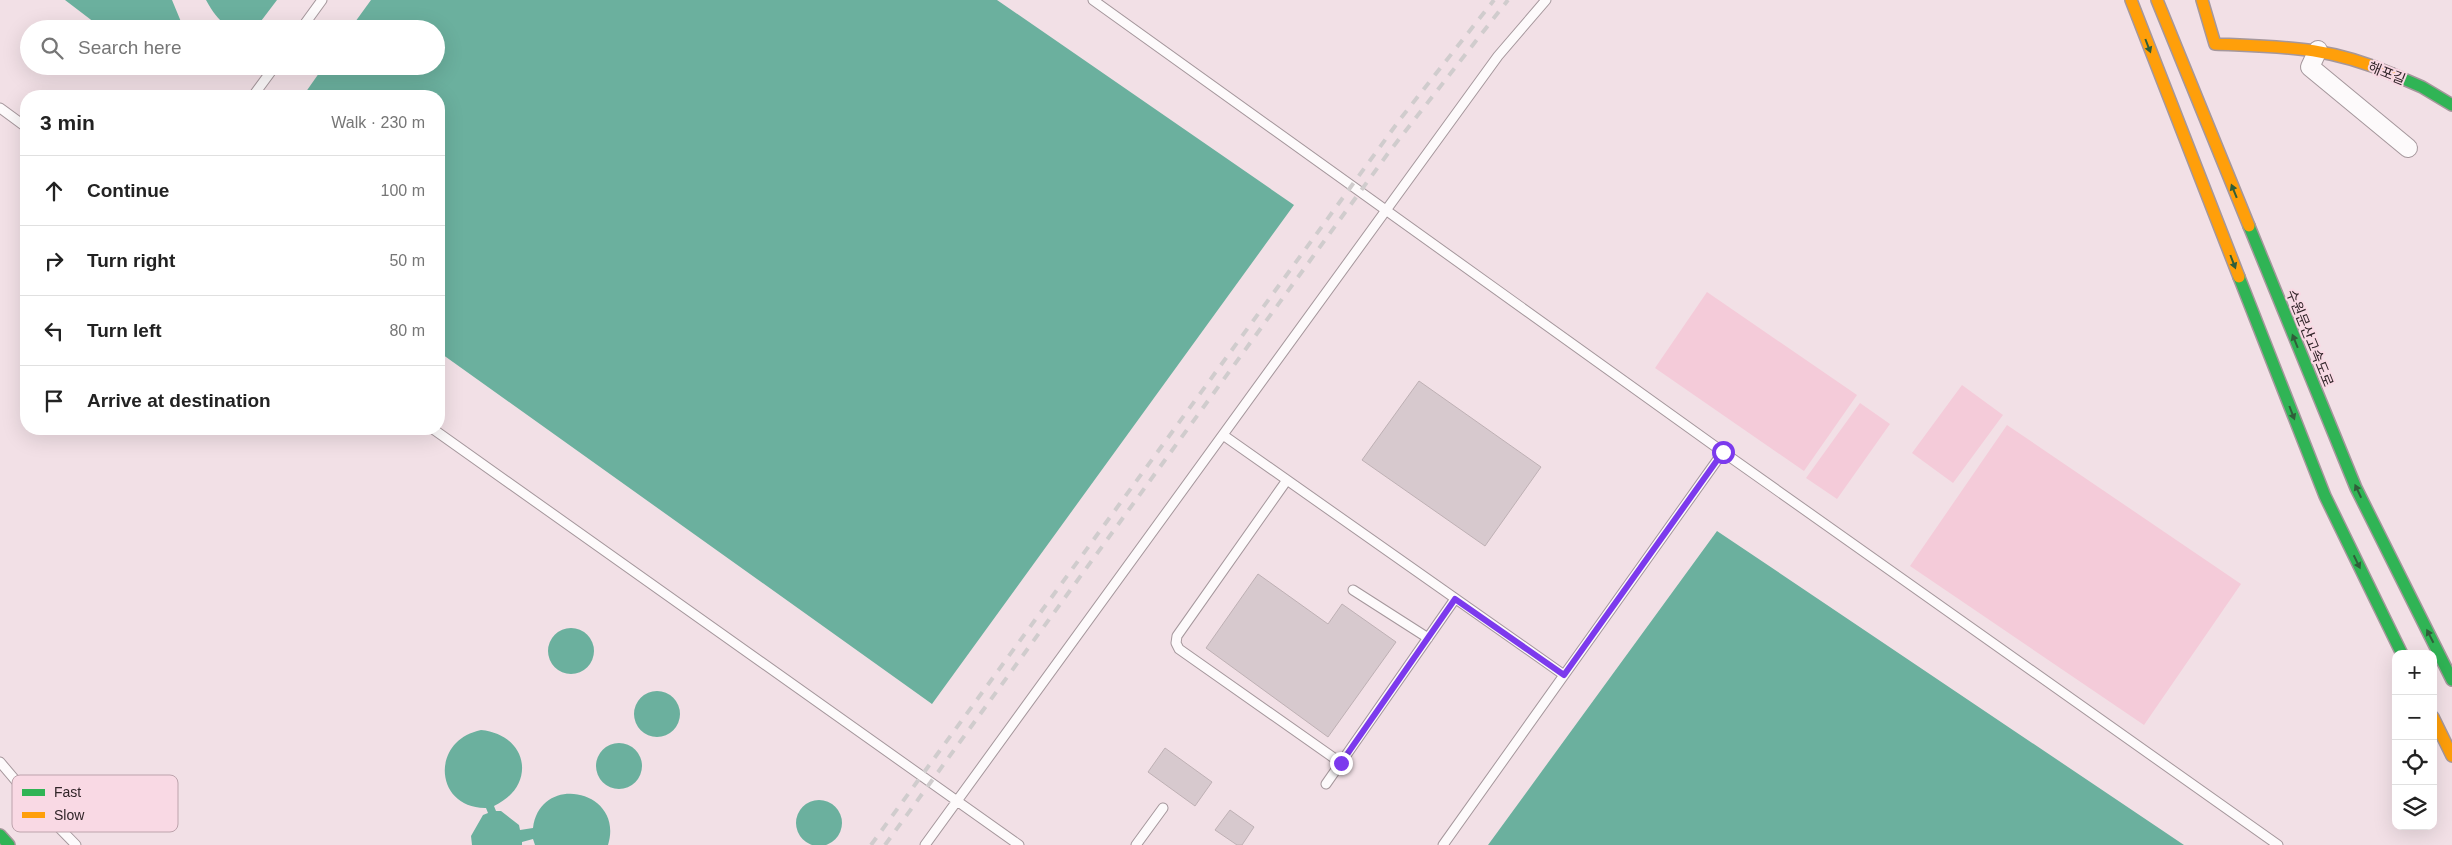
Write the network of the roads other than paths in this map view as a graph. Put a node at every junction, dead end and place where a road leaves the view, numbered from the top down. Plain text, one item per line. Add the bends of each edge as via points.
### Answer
1 (322, 0) edge
2 (1093, 0) edge
3 (1546, 0) edge
4 (2131, 0) edge
5 (2157, 0) edge
6 (2202, 0) edge
7 (308, 20) edge
8 (2318, 50) junction
9 (268, 75) edge
10 (257, 90) edge
11 (2452, 105) edge
12 (0, 108) edge
13 (20, 123) edge
14 (2408, 148) dead end
15 (1387, 210) junction
16 (441, 435) edge
17 (1223, 435) junction
18 (1723, 452) junction
19 (1287, 480) junction
20 (1353, 590) dead end
21 (1455, 599) junction
22 (1428, 638) junction
23 (2400, 650) edge
24 (1564, 675) junction
25 (2452, 680) edge
26 (2437, 726) edge
27 (2452, 756) edge
28 (0, 762) edge
29 (1341, 763) junction
30 (12, 776) edge
31 (1326, 784) dead end
32 (957, 802) junction
33 (1163, 808) dead end
34 (63, 832) edge
35 (0, 835) edge
36 (9, 845) edge
37 (76, 845) edge
38 (925, 845) edge
39 (1019, 845) edge
40 (1136, 845) edge
41 (1443, 845) edge
42 (2278, 845) edge

1 - 7 lane
2 - 15 lane
3 - 15 lane via 1498,56
4 -> 23 main road via 2325,496
25 -> 5 main road, 수원문산고속도로 via 2356,488
6 - 8 main road, 해포길 via 2215,44
8 - 11 main road, 해포길 via 2379,69 2438,95
8 - 14 street via 2310,67
9 - 10 lane
12 - 13 lane
15 - 17 lane
15 - 18 lane
16 - 32 lane
17 - 19 lane
17 - 32 lane
18 - 24 lane
18 - 42 lane
19 - 21 lane
19 - 29 lane via 1177,636 1176,643 1179,649
20 - 22 lane
21 - 22 lane
21 - 24 lane
22 - 29 lane
24 - 41 lane
26 - 27 main road
28 - 30 lane
29 - 31 lane
32 - 38 lane
32 - 39 lane
33 - 40 lane
34 - 37 lane
35 - 36 main road

